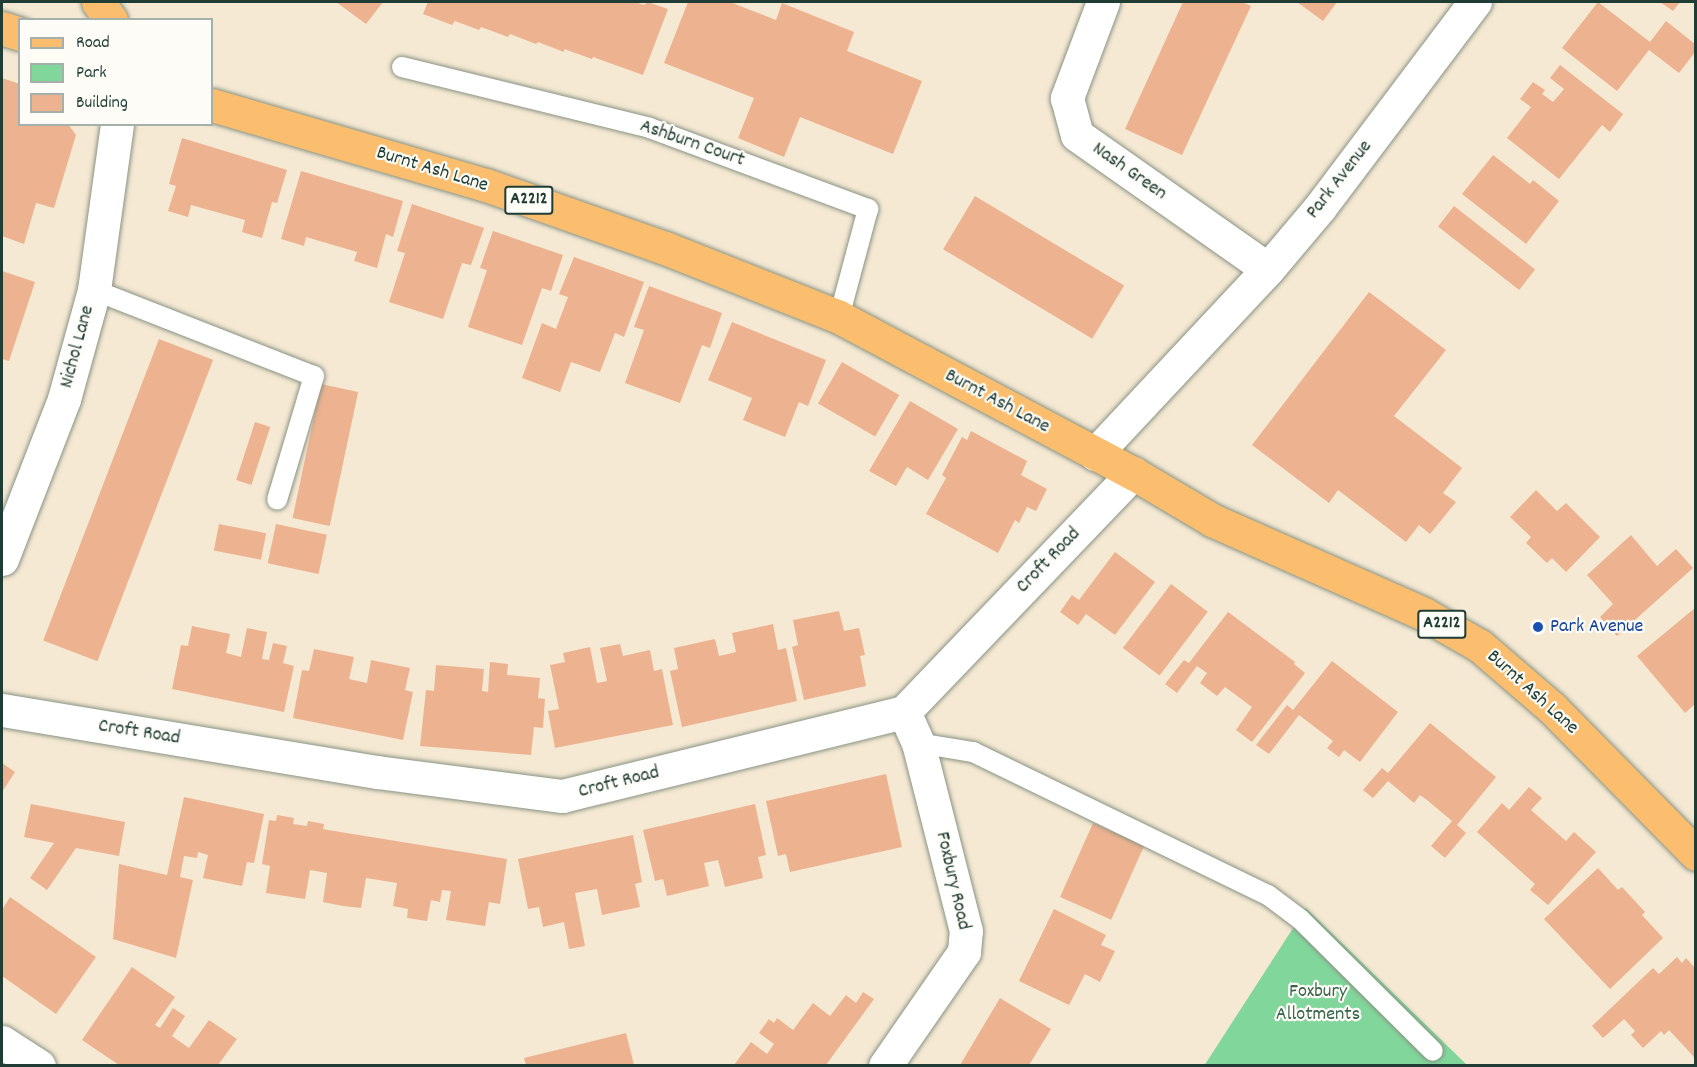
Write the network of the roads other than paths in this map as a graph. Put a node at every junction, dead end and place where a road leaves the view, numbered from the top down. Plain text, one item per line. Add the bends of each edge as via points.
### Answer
1 (98, 2) edge
2 (1103, 2) edge
3 (1474, 2) edge
4 (110, 18) edge
5 (2, 28) edge
6 (18, 33) edge
7 (402, 67) dead end
8 (213, 105) edge
9 (117, 126) edge
10 (1268, 269) junction
11 (94, 290) junction
12 (839, 317) junction
13 (1095, 454) junction
14 (1133, 473) junction
15 (277, 500) dead end
16 (2, 559) edge
17 (2, 710) edge
18 (904, 712) junction
19 (918, 743) junction
20 (1693, 846) edge
21 (1433, 1051) dead end
22 (885, 1065) edge

1 - 4 main road
2 - 10 street, Nash Green via 1067,98 1077,135
3 - 10 street, Park Avenue via 1321,206
5 - 6 main road
7 - 12 lane, Ashburn Court via 650,128 868,209
8 - 12 main road, Burnt Ash Lane / A2212 via 486,185 665,248
9 - 11 street, Nichol Lane
10 - 13 street, Park Avenue
11 - 15 lane via 314,376
11 - 16 street, Nichol Lane via 64,399
12 - 13 main road, Burnt Ash Lane / A2212
13 - 14 main road, Burnt Ash Lane / A2212
14 - 18 street, Croft Road
14 - 20 main road, Burnt Ash Lane / A2212 via 1212,520 1424,614 1480,646 1552,708
17 - 18 street, Croft Road via 376,772 562,796
18 - 19 street, Foxbury Road
19 - 21 lane via 973,752 1268,895 1300,919
19 - 22 street, Foxbury Road via 966,931 964,952

